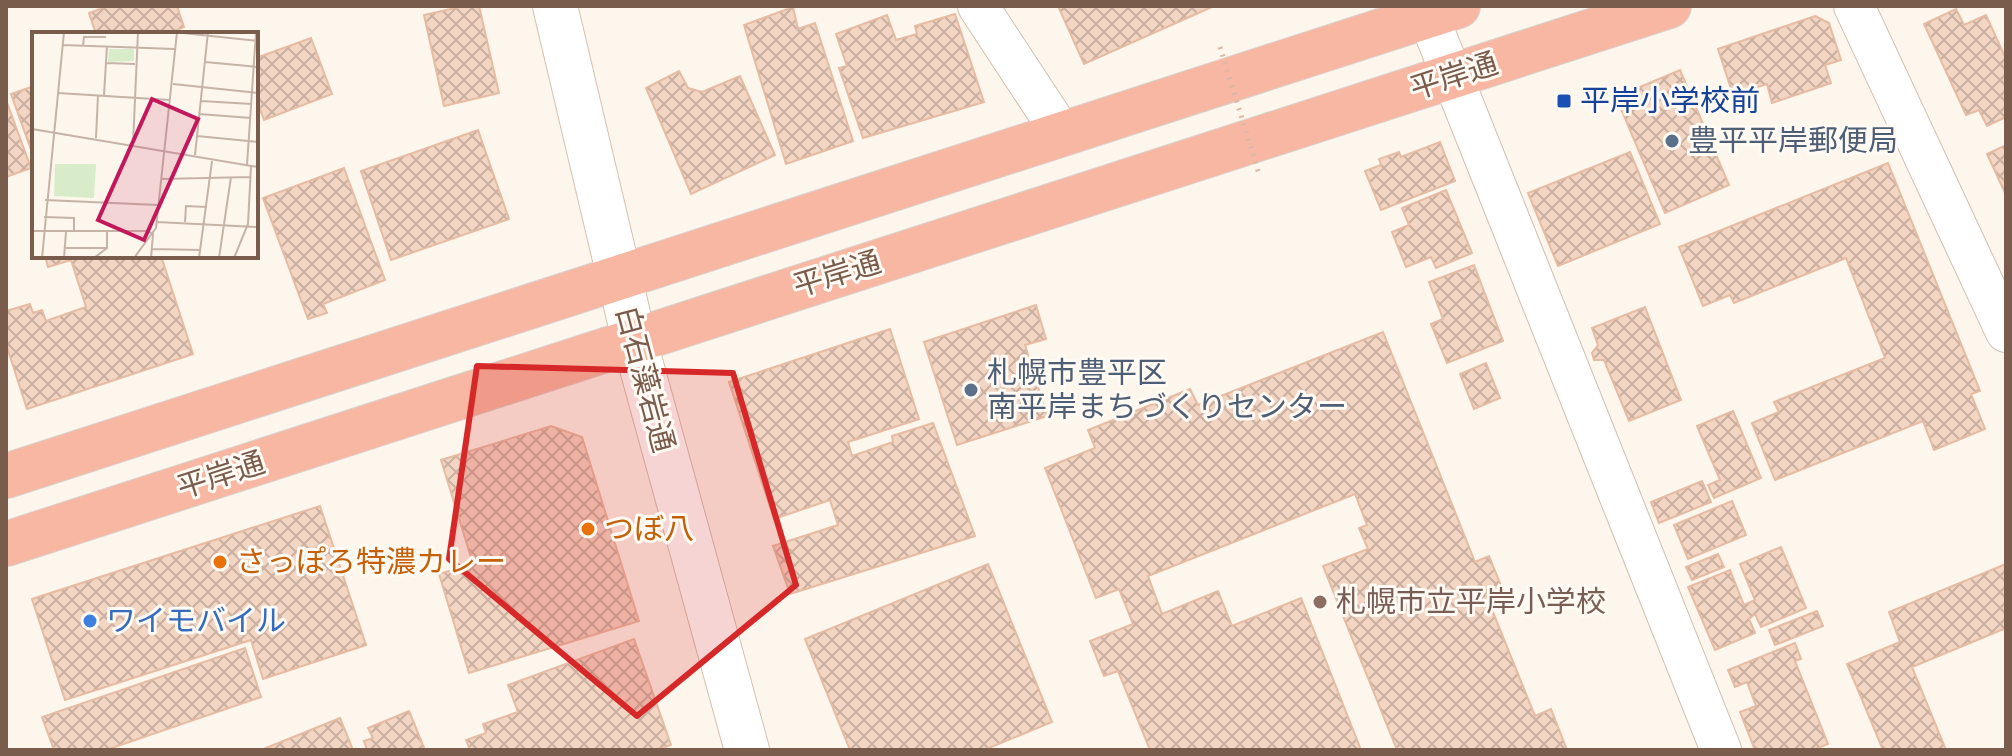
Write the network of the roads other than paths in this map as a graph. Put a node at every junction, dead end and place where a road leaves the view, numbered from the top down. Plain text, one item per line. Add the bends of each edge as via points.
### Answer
1 (555, 6) edge
2 (978, 6) edge
3 (1669, 6) edge
4 (1854, 6) edge
5 (1443, 11) edge
6 (1450, 78) junction
7 (1062, 134) junction
8 (619, 277) junction
9 (2006, 332) edge
10 (634, 339) junction
11 (6, 476) edge
12 (6, 544) edge
13 (744, 749) edge
14 (1721, 750) edge

1 - 8 main road, 白石藻岩通
2 - 7 street
3 - 6 highway, 平岸通
4 - 9 street
5 - 6 street
5 - 7 highway, 平岸通
6 - 10 highway, 平岸通
6 - 14 street
7 - 8 highway, 平岸通
8 - 10 main road, 白石藻岩通
8 - 11 highway, 平岸通
10 - 12 highway, 平岸通
10 - 13 main road, 白石藻岩通

